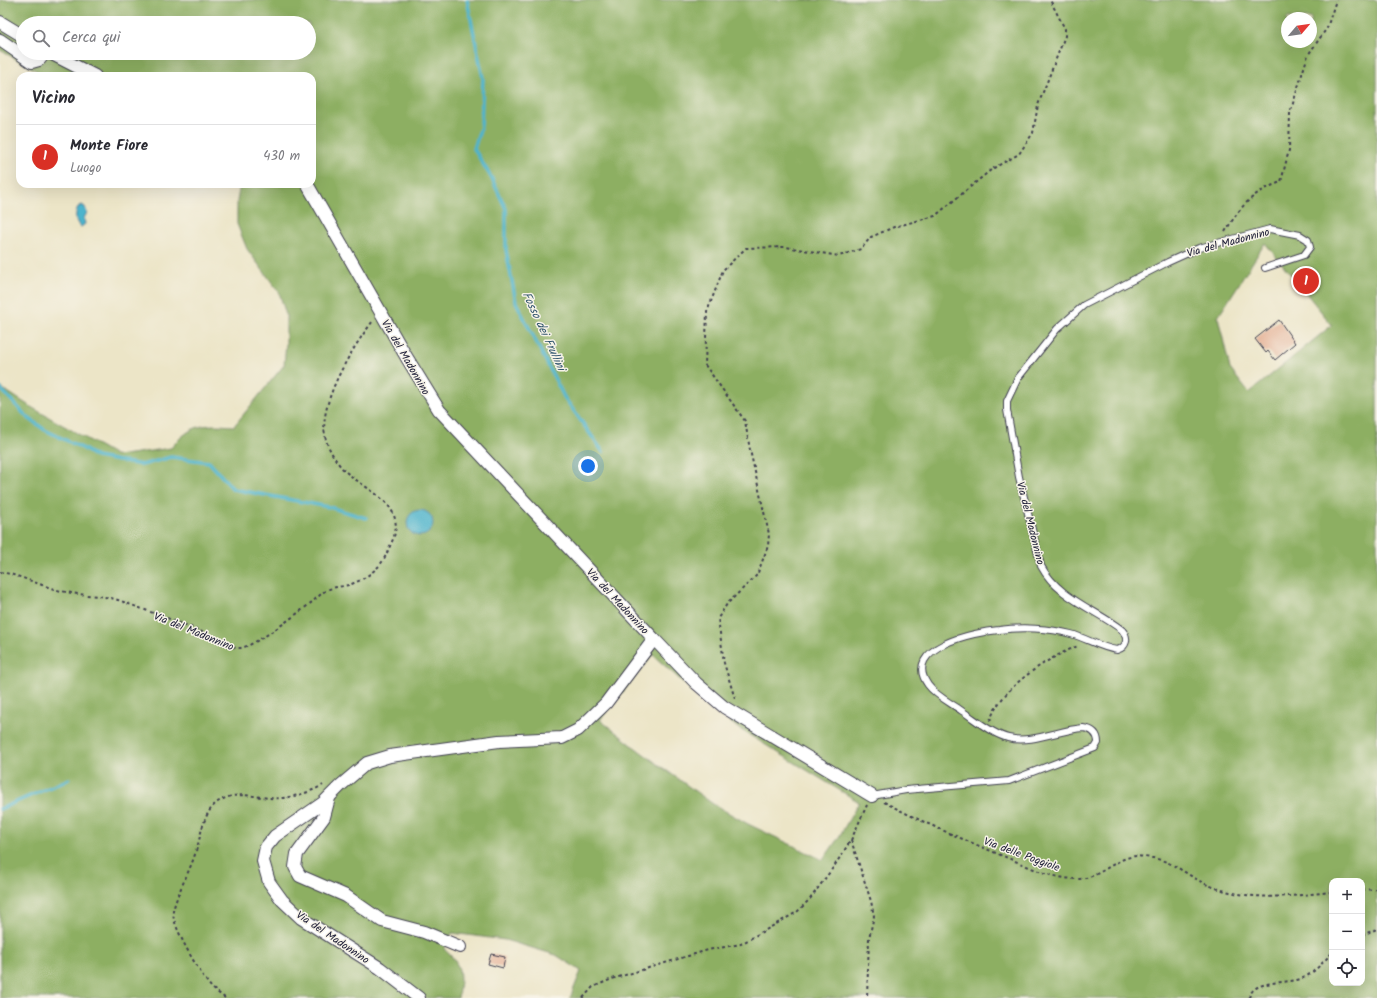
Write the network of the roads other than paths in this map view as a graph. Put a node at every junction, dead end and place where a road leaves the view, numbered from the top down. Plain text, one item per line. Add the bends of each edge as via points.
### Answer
1 (0, 22) edge
2 (16, 32) edge
3 (0, 40) edge
4 (16, 51) edge
5 (29, 60) edge
6 (39, 60) edge
7 (64, 60) edge
8 (87, 72) edge
9 (309, 188) edge
10 (1265, 268) dead end
11 (654, 639) junction
12 (872, 796) joint
13 (329, 798) junction
14 (460, 947) dead end
15 (418, 998) edge

1 - 2 street
3 - 4 street
5 - 6 street
7 - 8 street
9 - 11 street, Via del Madonnino via 439,410
10 - 12 lane, Via del Madonnino via 1304,255 1310,247 1308,240 1300,235 1270,230 1218,243 1174,258 1100,296 1066,319 1018,378 1009,395 1007,410 1019,477 1041,566 1059,589 1125,634 1124,646 1117,650 1061,632 1000,629 964,637 934,650 924,662 922,669 928,685 942,697 988,728 1008,738 1023,740 1082,728 1095,733 1098,743 1091,750 1009,781 906,790
11 - 12 street via 696,683 724,707
11 - 13 street, Via del Madonnino via 606,703 584,726 569,735 553,739 498,741 390,756 367,763
13 - 14 street, Via del Madonnino via 324,817 297,854 295,867 300,876 346,896 382,921 430,934
13 - 15 street, Via del Madonnino via 275,836 266,847 263,861 269,882 282,900 301,918 380,968

